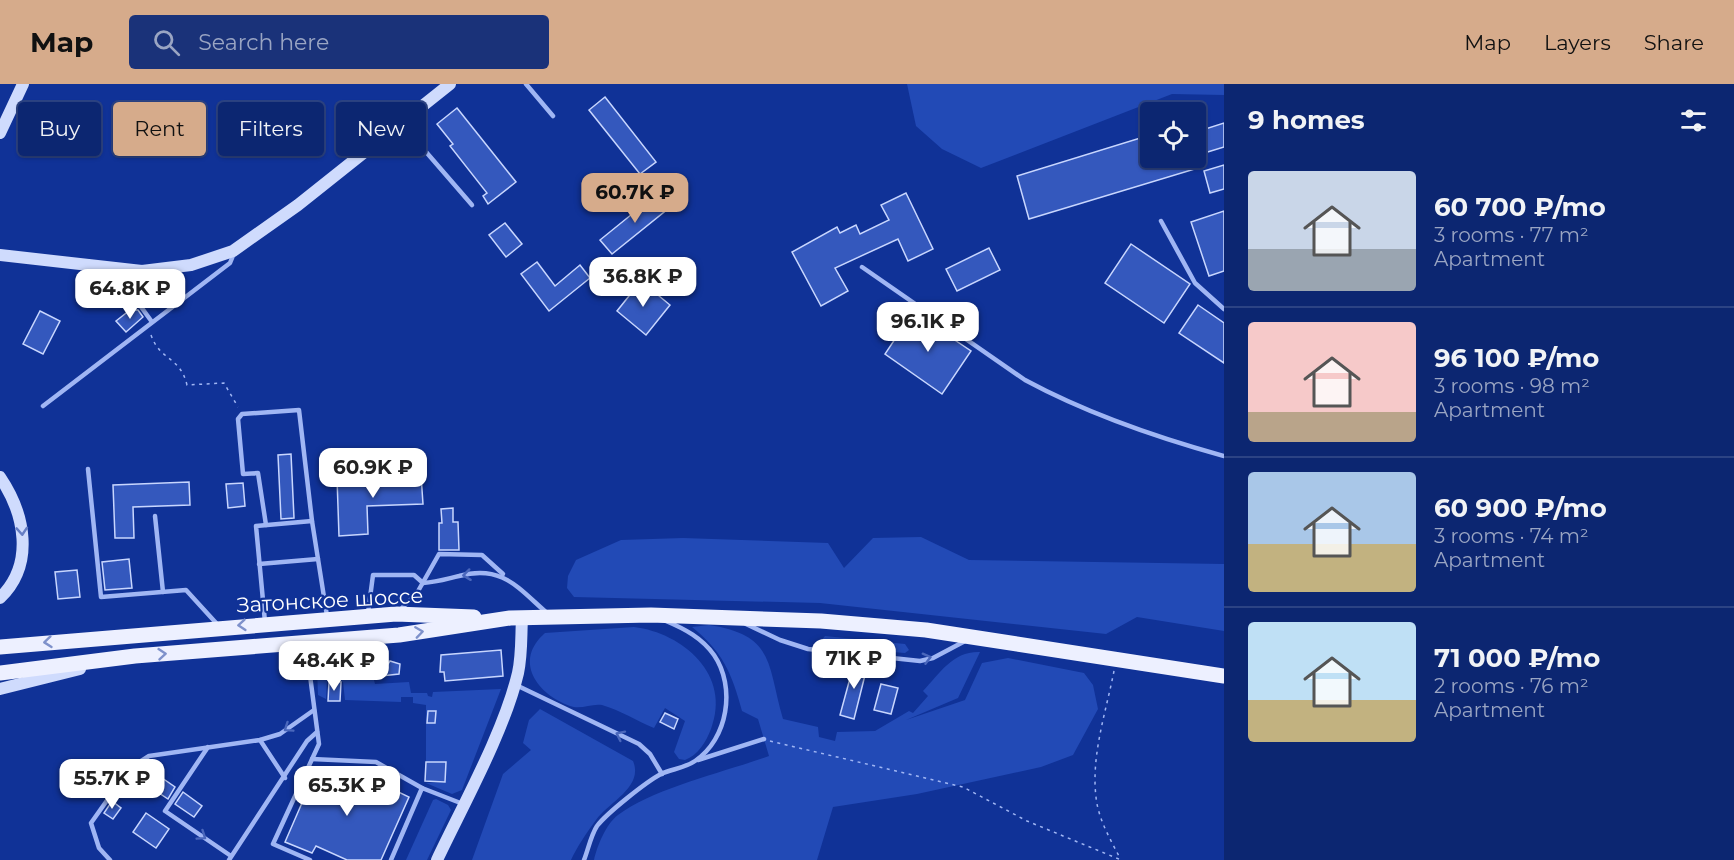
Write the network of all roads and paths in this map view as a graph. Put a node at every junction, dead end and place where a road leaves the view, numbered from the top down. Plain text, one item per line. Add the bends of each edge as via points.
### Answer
1 (23, 84) edge
2 (450, 84) edge
3 (526, 84) edge
4 (426, 103) edge
5 (553, 116) dead end
6 (0, 133) edge
7 (426, 152) edge
8 (360, 156) edge
9 (472, 205) dead end
10 (1161, 221) dead end
11 (235, 250) junction
12 (0, 255) edge
13 (862, 267) dead end
14 (122, 268) junction
15 (1224, 309) edge
16 (150, 324) junction
17 (43, 406) dead end
18 (242, 414) junction
19 (1224, 456) edge
20 (88, 469) dead end
21 (0, 477) edge
22 (155, 516) dead end
23 (312, 521) junction
24 (266, 525) junction
25 (318, 559) junction
26 (259, 564) junction
27 (505, 576) junction
28 (423, 583) junction
29 (163, 592) junction
30 (0, 598) edge
31 (396, 614) junction
32 (651, 615) junction
33 (368, 616) junction
34 (730, 616) junction
35 (552, 617) junction
36 (516, 618) junction
37 (327, 619) junction
38 (266, 624) junction
39 (219, 627) junction
40 (974, 637) junction
41 (306, 643) junction
42 (0, 647) edge
43 (127, 657) junction
44 (1113, 658) junction
45 (2, 673) edge
46 (1224, 676) edge
47 (515, 684) junction
48 (0, 689) edge
49 (314, 710) junction
50 (317, 732) junction
51 (764, 739) joint
52 (260, 740) junction
53 (208, 747) junction
54 (312, 759) junction
55 (695, 761) junction
56 (662, 774) junction
57 (285, 778) junction
58 (422, 788) junction
59 (463, 804) junction
60 (230, 858) edge
61 (110, 860) edge
62 (310, 860) edge
63 (391, 860) edge
64 (437, 860) edge
65 (584, 860) edge
66 (1121, 860) edge

1 - 6 main road
2 - 4 main road
3 - 5 lane
7 - 9 lane
8 - 11 main road
10 - 15 lane via 1195,283
11 - 14 main road via 191,265 142,271
11 - 16 lane via 230,263
12 - 14 main road
13 - 19 lane via 1045,391 1136,431
14 - 16 lane via 126,286
16 - 17 lane
16 - 18 path via 156,347 183,369 187,385 224,383
18 - 23 lane via 299,410
18 - 24 lane via 238,419 243,474 258,473
20 - 29 lane via 100,597
21 -> 30 main road via 12,494 21,520 23,549 18,572
22 - 29 lane
23 - 24 lane
23 - 25 lane
24 - 26 lane via 256,526
25 - 26 lane
25 - 37 lane
26 - 38 lane
27 -> 28 lane via 460,575 443,582
27 - 28 lane via 482,555 439,554
27 - 35 lane
28 - 31 lane
28 - 33 lane via 414,575 373,575
29 - 39 lane via 186,590
31 - 33 main road, Затонское шоссе
31 - 36 main road, Затонское шоссе
32 - 34 main road
32 - 35 main road
32 - 55 lane via 690,632 705,645 715,656 725,682 727,700 718,733
33 - 37 main road, Затонское шоссе
34 - 40 main road via 884,626
34 -> 40 lane via 808,649 920,661
35 - 36 main road
41 -> 36 main road, Затонское шоссе via 399,635
36 - 47 main road via 520,661
37 - 38 main road, Затонское шоссе
38 -> 39 main road, Затонское шоссе
39 -> 42 main road, Затонское шоссе
40 - 44 main road
43 -> 41 main road, Затонское шоссе
41 - 49 lane
43 - 45 main road, Затонское шоссе
43 - 48 main road
44 - 46 main road
44 - 66 path via 1095,760 1096,798
56 -> 47 lane via 651,754 639,744
47 - 59 main road
49 - 50 lane
49 -> 52 lane via 280,734
50 - 54 lane via 319,744
50 - 57 lane via 307,741
51 - 55 lane
51 - 66 path via 963,787 1027,821
52 - 53 lane
52 - 57 lane
53 -> 60 lane via 165,811
53 - 61 lane via 149,756 130,768 91,823 99,848
54 - 58 lane via 376,762
54 - 62 lane via 273,844
55 - 56 lane
56 - 65 lane via 597,826
57 - 60 lane
58 - 59 lane
58 - 63 lane
59 - 64 main road

